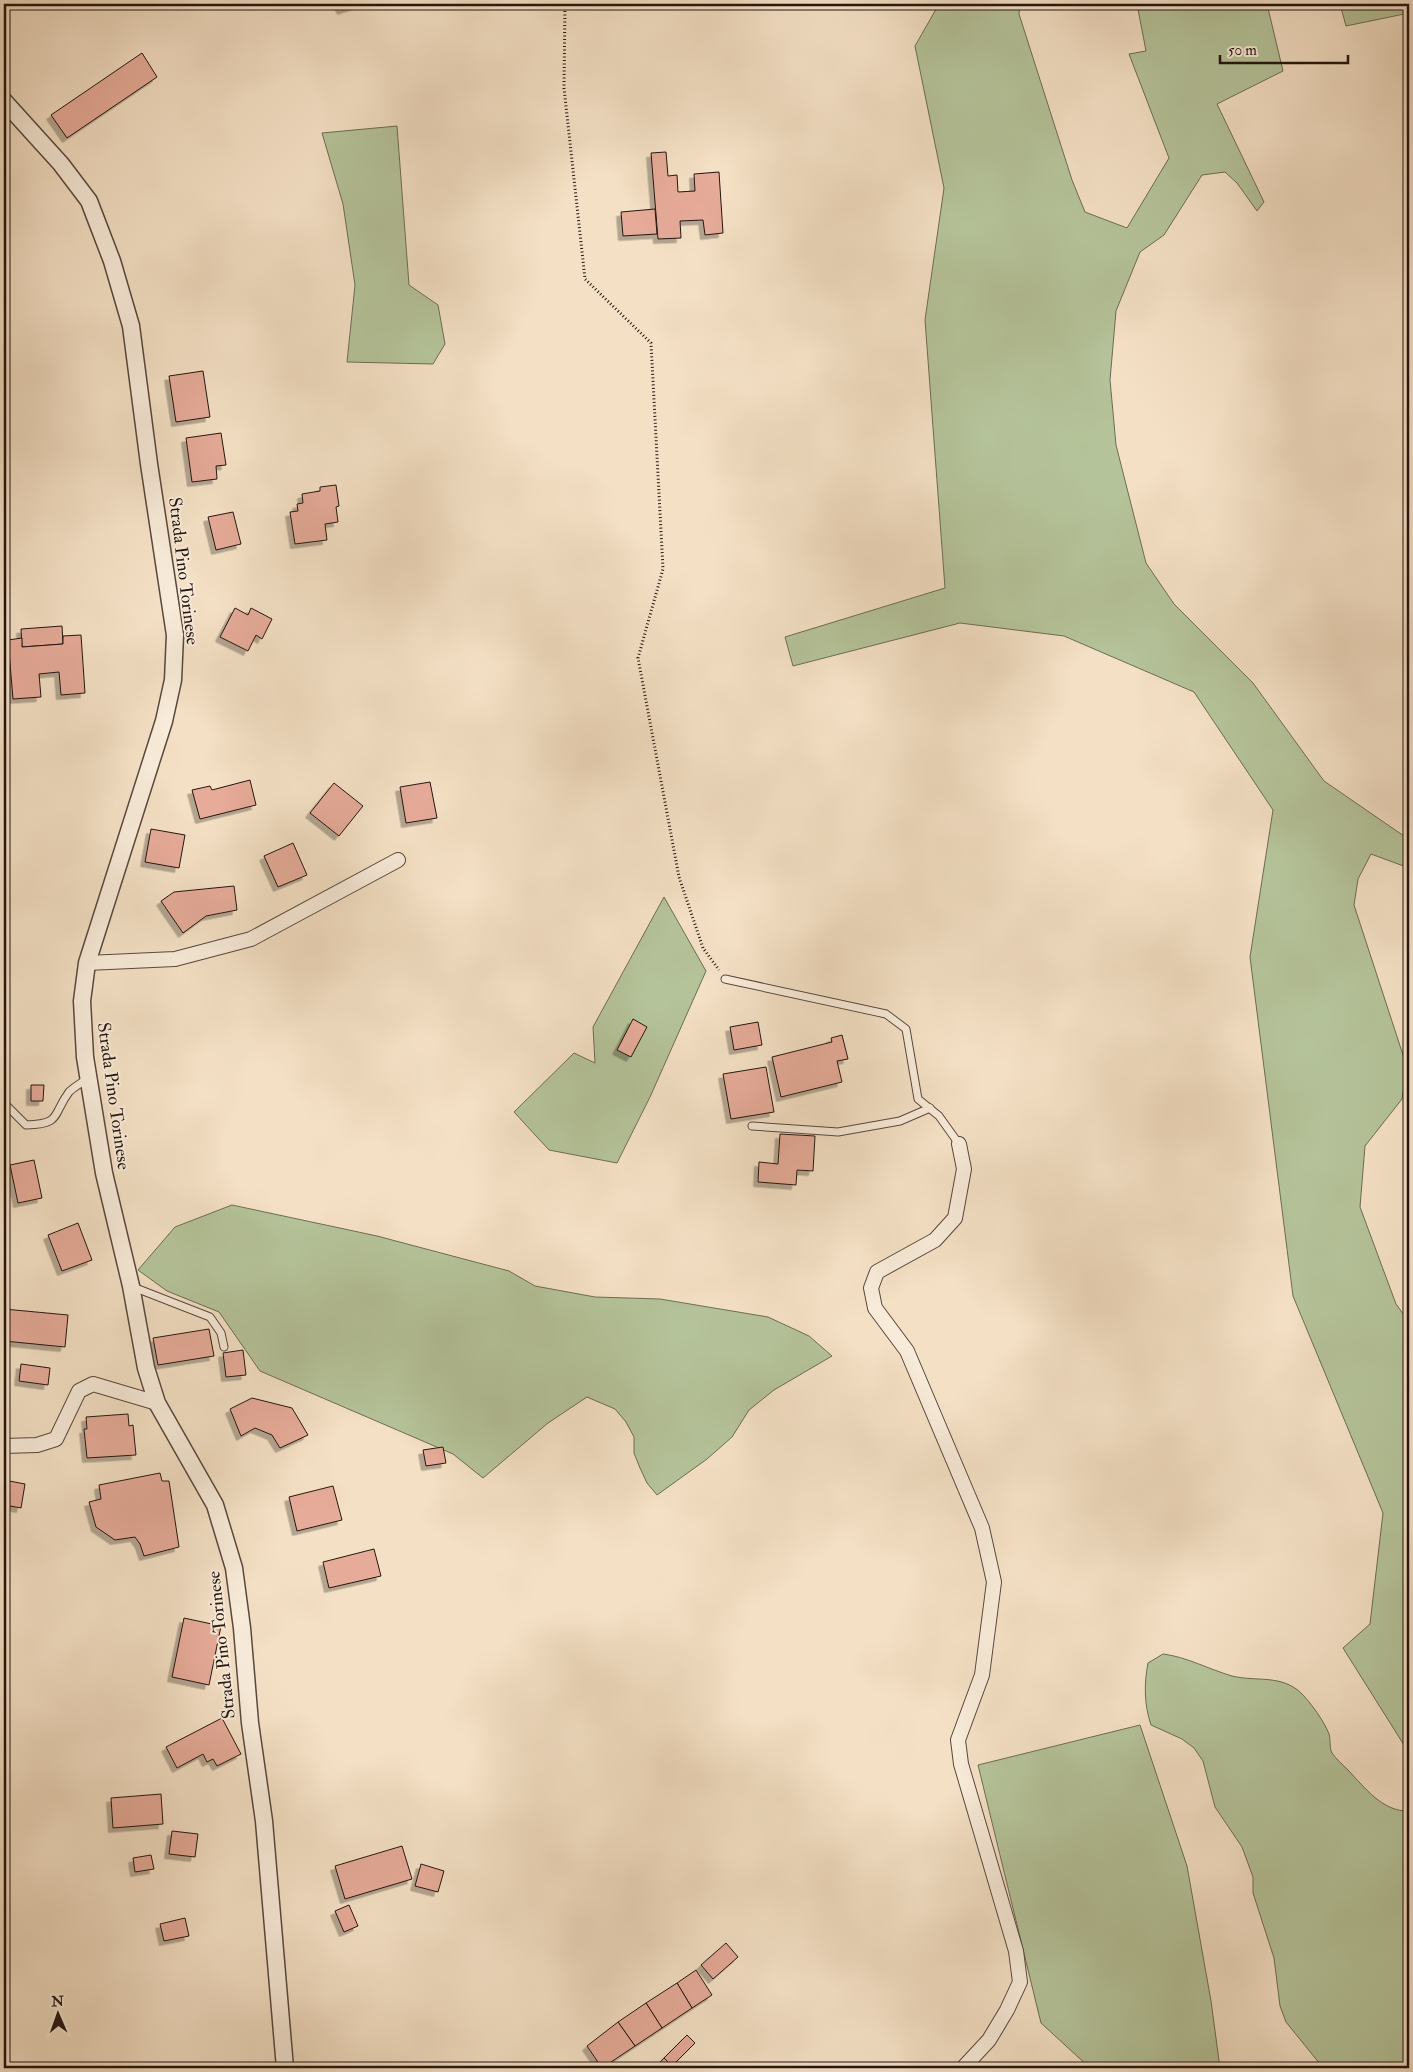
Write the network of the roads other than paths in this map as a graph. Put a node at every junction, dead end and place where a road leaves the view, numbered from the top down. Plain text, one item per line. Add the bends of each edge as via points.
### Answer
1 (4, 101) edge
2 (398, 860) dead end
3 (87, 963) junction
4 (725, 979) road end
5 (89, 1078) junction
6 (4, 1103) edge
7 (930, 1108) junction
8 (752, 1126) dead end
9 (959, 1144) joint
10 (130, 1286) junction
11 (224, 1347) dead end
12 (157, 1403) junction
13 (4, 1446) edge
14 (286, 2068) edge
15 (963, 2068) edge

1 - 3 street, Strada Pino Torinese via 61,164 89,201 112,261 131,326 175,635 173,680 164,721
2 - 3 street via 251,939 175,959
3 - 5 street, Strada Pino Torinese via 82,1001
4 - 7 lane via 886,1014 906,1029 918,1099
5 - 6 lane via 70,1091 58,1114 44,1124 26,1125
5 - 10 street, Strada Pino Torinese via 104,1173
7 - 8 lane via 900,1121 838,1132
7 - 9 lane
9 - 15 street via 964,1169 955,1218 935,1240 877,1272 872,1288 875,1308 906,1351 982,1528 994,1582 982,1675 958,1740 961,1764 1016,1952 1020,1982 989,2040
10 - 11 lane via 210,1317 221,1333
10 - 12 street, Strada Pino Torinese via 146,1368
12 - 13 street via 93,1384 79,1391 56,1440 37,1445
12 - 14 street, Strada Pino Torinese via 215,1505 234,1568 264,1821

